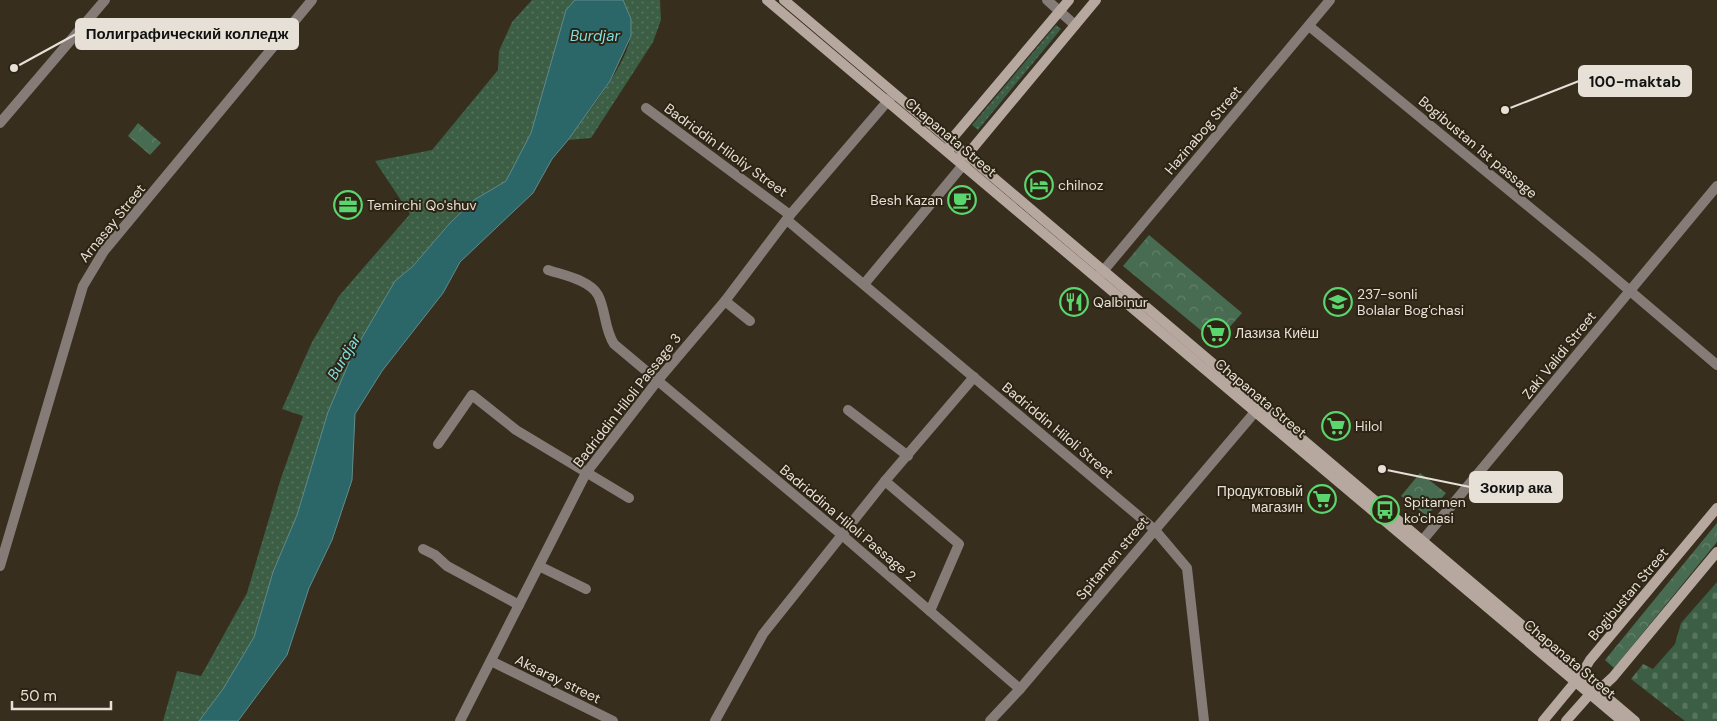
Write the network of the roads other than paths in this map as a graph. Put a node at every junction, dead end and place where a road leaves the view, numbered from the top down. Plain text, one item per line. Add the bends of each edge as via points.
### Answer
1 (105, 0) edge
2 (312, 0) edge
3 (767, 0) edge
4 (784, 0) edge
5 (1047, 0) edge
6 (1069, 0) edge
7 (1096, 0) edge
8 (1330, 0) edge
9 (1059, 11) junction
10 (1075, 25) junction
11 (1309, 26) junction
12 (891, 97) junction
13 (646, 108) dead end
14 (0, 123) edge
15 (950, 141) junction
16 (952, 156) junction
17 (966, 159) junction
18 (1717, 186) edge
19 (788, 217) junction
20 (548, 270) dead end
21 (1100, 275) junction
22 (865, 283) junction
23 (1629, 291) junction
24 (725, 301) junction
25 (750, 321) dead end
26 (1717, 365) edge
27 (974, 376) junction
28 (658, 380) junction
29 (1258, 408) junction
30 (848, 410) dead end
31 (438, 444) dead end
32 (908, 456) junction
33 (586, 473) junction
34 (885, 481) junction
35 (629, 498) dead end
36 (1717, 508) edge
37 (1154, 529) junction
38 (842, 535) junction
39 (1422, 541) junction
40 (424, 549) dead end
41 (1717, 552) edge
42 (0, 566) edge
43 (540, 566) junction
44 (586, 589) dead end
45 (519, 605) junction
46 (930, 611) junction
47 (491, 661) junction
48 (1578, 679) junction
49 (1020, 689) junction
50 (1594, 692) junction
51 (460, 721) edge
52 (613, 721) edge
53 (715, 721) edge
54 (990, 721) edge
55 (1204, 721) edge
56 (1543, 721) edge
57 (1566, 721) edge
58 (1622, 721) edge
59 (1635, 721) edge

1 - 14 street
2 - 42 street, Arnasay Street via 90,271
3 - 12 main road, Chapanata Street
4 - 12 main road, Chapanata Street
5 - 9 street
6 - 9 main road
7 - 10 main road
8 - 11 street, Hazinabog Street
9 - 10 street
9 - 15 main road
10 - 17 main road
11 - 21 street, Hazinabog Street
11 - 23 street, Bogibustan 1st passage
12 - 15 main road, Chapanata Street
12 - 16 main road, Chapanata Street
12 - 19 street, Badriddin Hiloli Passage 3
13 - 19 street, Badriddin Hiloliy Street
15 - 16 main road
15 - 17 main road, Chapanata Street
16 - 17 main road, Chapanata Street
17 - 21 main road, Chapanata Street
17 - 22 street
18 - 23 street, Zaki Validi Street
19 - 22 street, Badriddin Hiloli Street
19 - 24 street, Badriddin Hiloli Passage 3
20 - 28 street, Badriddina Hiloli Passage 2 via 592,288 598,295 607,331 614,344
21 - 29 main road, Chapanata Street
22 - 27 street, Badriddin Hiloli Street
23 - 26 street, Bogibustan 1st passage
23 - 39 street, Zaki Validi Street
24 - 25 street
24 - 28 street, Badriddin Hiloli Passage 3
27 - 32 street
27 - 37 street, Badriddin Hiloli Street
28 - 33 street, Badriddin Hiloli Passage 3
28 - 38 street, Badriddina Hiloli Passage 2
29 - 37 street, Spitamen street
29 - 39 main road, Chapanata Street
29 - 48 main road, Chapanata Street
30 - 32 street
31 - 33 street via 472,395 516,430
32 - 34 street
33 - 35 street
33 - 43 street, Badriddin Hiloli Passage 3
34 - 38 street
34 - 46 street via 959,544
36 - 48 main road, Bogibustan Street via 1590,660
37 - 49 street, Spitamen street
37 - 55 street, Badriddin Hiloli Street via 1186,568
38 - 46 street, Badriddina Hiloli Passage 2
38 - 53 street via 763,634
39 - 48 main road, Chapanata Street
40 - 45 street via 447,566
41 - 50 main road via 1613,678
43 - 44 street
43 - 45 street, Badriddin Hiloli Passage 3
45 - 47 street, Badriddin Hiloli Passage 3
46 - 49 street, Badriddina Hiloli Passage 2
47 - 51 street, Badriddin Hiloli Passage 3
47 - 52 street, Aksaray street
48 - 50 main road, Chapanata Street
48 - 56 main road, Bogibustan Street
49 - 54 street, Spitamen street
50 - 57 main road
50 - 58 main road, Chapanata Street
50 - 59 main road, Chapanata Street

